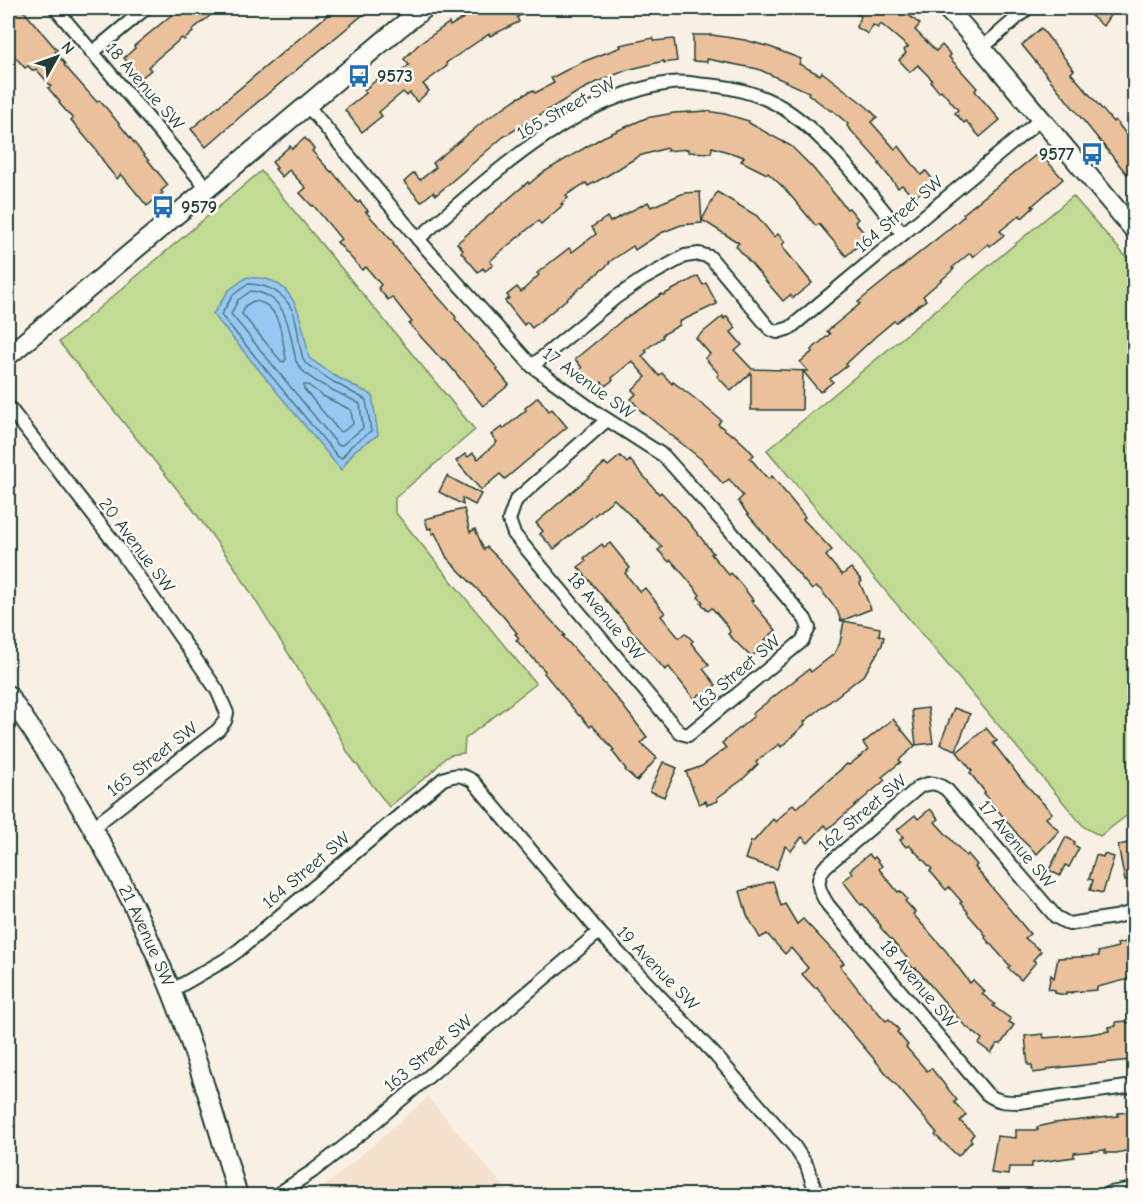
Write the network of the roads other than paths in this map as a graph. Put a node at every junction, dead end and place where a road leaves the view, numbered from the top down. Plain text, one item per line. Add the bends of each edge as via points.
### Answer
1 (55, 8) edge
2 (146, 8) edge
3 (426, 8) edge
4 (946, 8) edge
5 (1028, 8) edge
6 (982, 48) junction
7 (92, 53) junction
8 (307, 105) junction
9 (1041, 119) junction
10 (207, 189) junction
11 (1134, 230) edge
12 (903, 234) junction
13 (418, 239) junction
14 (8, 356) edge
15 (532, 366) junction
16 (8, 406) edge
17 (607, 420) junction
18 (809, 628) joint
19 (8, 695) edge
20 (227, 713) joint
21 (680, 733) joint
22 (460, 774) joint
23 (938, 784) joint
24 (92, 828) junction
25 (818, 883) joint
26 (1134, 912) edge
27 (599, 933) junction
28 (171, 991) junction
29 (1134, 1086) edge
30 (1134, 1192) edge
31 (238, 1196) edge
32 (275, 1196) edge
33 (817, 1196) edge
34 (1110, 1196) edge

1 - 7 street, 18 Avenue SW
2 - 7 street
3 - 8 street
4 - 6 street
5 - 6 street
6 - 9 street
7 - 10 street, 18 Avenue SW
8 - 10 street
8 - 13 street, 17 Avenue SW
9 - 11 street
9 - 12 street, 164 Street SW
10 - 14 street
12 - 13 street, 165 Street SW via 838,156 790,112 756,95 721,86 672,83 629,93 540,138
12 - 15 street, 164 Street SW via 796,324 777,332 764,323 710,257 685,256 615,298
13 - 15 street, 17 Avenue SW
15 - 17 street, 17 Avenue SW
16 - 20 street, 20 Avenue SW via 149,589 218,690
17 - 18 street, 17 Avenue SW via 664,456
17 - 21 street, 18 Avenue SW via 516,500 508,520 514,534
18 - 21 street, 163 Street SW via 791,651 688,735
19 - 24 street, 21 Avenue SW
20 - 24 street, 165 Street SW via 218,730
22 - 27 street, 19 Avenue SW via 473,781
22 - 28 street, 164 Street SW via 443,779 232,955
23 - 25 street, 162 Street SW via 930,782 919,787 825,867
23 - 26 street, 17 Avenue SW via 1056,918 1069,924
24 - 28 street, 21 Avenue SW via 118,873
25 - 29 street, 18 Avenue SW via 828,905 987,1094 1000,1102 1019,1102
27 - 32 street, 163 Street SW via 369,1127
27 - 33 street, 19 Avenue SW via 723,1063 794,1146 807,1166
28 - 31 street, 21 Avenue SW via 210,1098
30 - 34 street

